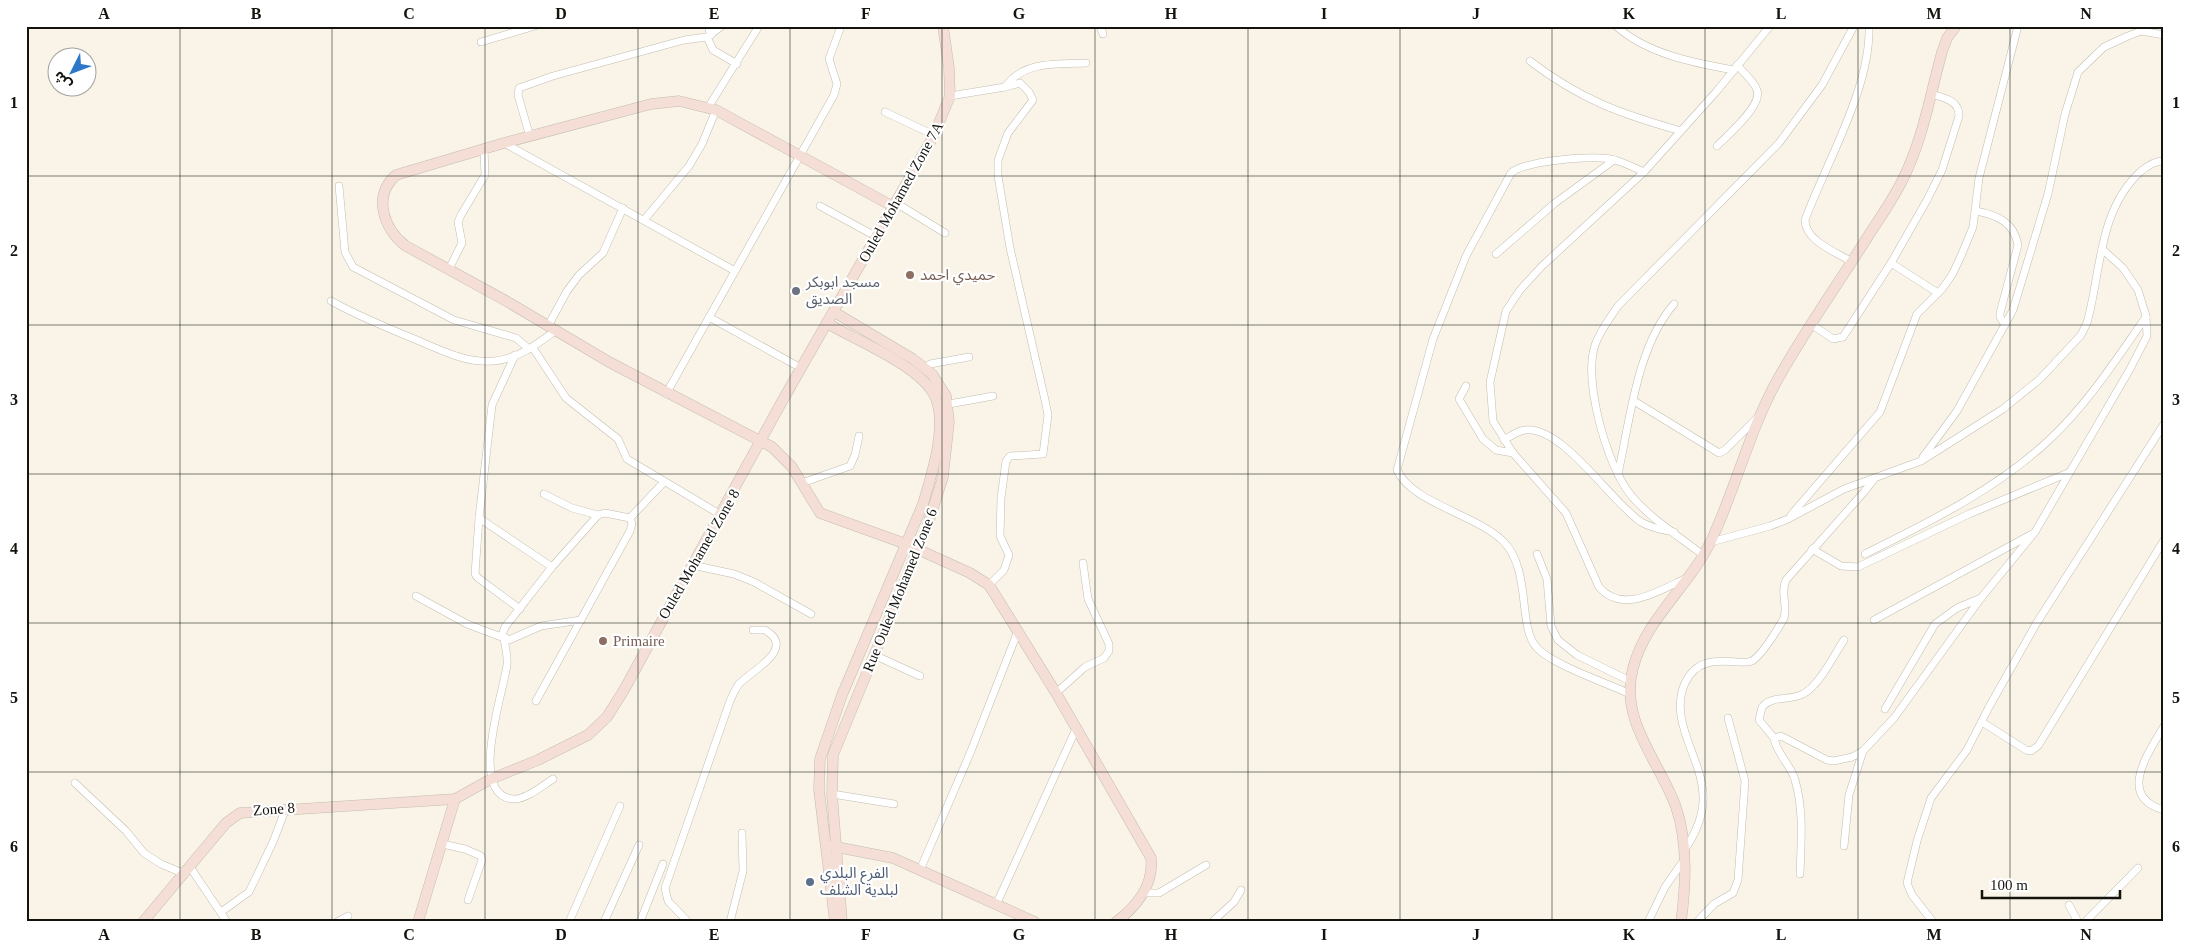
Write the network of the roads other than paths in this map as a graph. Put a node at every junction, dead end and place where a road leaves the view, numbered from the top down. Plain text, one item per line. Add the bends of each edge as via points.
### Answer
1 (535, 26) edge
2 (708, 26) edge
3 (722, 26) edge
4 (759, 26) edge
5 (841, 26) edge
6 (943, 26) edge
7 (1616, 26) edge
8 (1770, 26) edge
9 (1854, 26) edge
10 (1869, 26) edge
11 (1956, 26) edge
12 (2018, 26) edge
13 (2164, 35) edge
14 (709, 36) junction
15 (481, 42) dead end
16 (1530, 62) dead end
17 (1086, 63) dead end
18 (737, 64) junction
19 (1736, 68) junction
20 (1005, 87) junction
21 (1932, 94) junction
22 (950, 96) junction
23 (713, 108) junction
24 (885, 112) dead end
25 (1681, 131) junction
26 (934, 135) junction
27 (530, 137) junction
28 (504, 143) junction
29 (1717, 146) dead end
30 (484, 149) junction
31 (802, 155) junction
32 (1614, 160) junction
33 (2164, 161) edge
34 (1644, 172) junction
35 (339, 186) dead end
36 (895, 205) junction
37 (820, 206) dead end
38 (623, 208) junction
39 (1976, 211) junction
40 (644, 220) junction
41 (945, 233) dead end
42 (877, 237) junction
43 (2102, 249) junction
44 (1496, 254) dead end
45 (1852, 262) junction
46 (1891, 263) junction
47 (449, 269) junction
48 (734, 271) junction
49 (1938, 293) junction
50 (331, 301) dead end
51 (1674, 304) dead end
52 (834, 312) junction
53 (2146, 316) junction
54 (709, 317) junction
55 (826, 323) junction
56 (1811, 324) junction
57 (2005, 325) junction
58 (552, 328) junction
59 (531, 348) junction
60 (515, 355) junction
61 (969, 357) dead end
62 (801, 368) junction
63 (926, 368) junction
64 (1466, 386) dead end
65 (666, 394) junction
66 (993, 396) dead end
67 (1634, 401) junction
68 (948, 404) junction
69 (1760, 416) junction
70 (2164, 424) edge
71 (859, 436) dead end
72 (1504, 440) junction
73 (760, 441) junction
74 (1513, 453) junction
75 (1921, 461) junction
76 (2068, 473) junction
77 (1618, 474) junction
78 (1874, 479) junction
79 (664, 482) junction
80 (802, 483) junction
81 (544, 494) dead end
82 (598, 515) junction
83 (721, 515) junction
84 (479, 518) junction
85 (630, 518) junction
86 (1788, 519) junction
87 (1674, 532) junction
88 (2035, 532) junction
89 (2164, 540) edge
90 (1711, 542) junction
91 (906, 544) junction
92 (918, 549) junction
93 (1812, 549) junction
94 (1537, 554) dead end
95 (1865, 554) dead end
96 (1703, 555) junction
97 (1083, 563) dead end
98 (692, 565) junction
99 (552, 567) junction
100 (1688, 578) junction
101 (989, 585) junction
102 (416, 596) dead end
103 (1981, 598) junction
104 (520, 609) junction
105 (811, 614) dead end
106 (581, 620) junction
107 (1874, 620) dead end
108 (753, 630) dead end
109 (1018, 631) junction
110 (504, 638) junction
111 (1844, 640) dead end
112 (874, 656) junction
113 (920, 676) dead end
114 (1630, 681) junction
115 (1056, 693) junction
116 (1630, 694) junction
117 (536, 701) dead end
118 (1885, 709) dead end
119 (1728, 718) dead end
120 (1982, 722) junction
121 (2164, 726) edge
122 (1076, 729) junction
123 (1774, 738) junction
124 (1863, 751) junction
125 (491, 779) junction
126 (553, 779) dead end
127 (75, 783) dead end
128 (832, 794) junction
129 (455, 799) junction
130 (894, 804) dead end
131 (620, 806) dead end
132 (286, 808) junction
133 (2164, 810) edge
134 (742, 833) dead end
135 (442, 844) junction
136 (639, 846) dead end
137 (831, 846) junction
138 (1844, 846) dead end
139 (1684, 855) junction
140 (663, 864) dead end
141 (1206, 865) dead end
142 (2138, 868) dead end
143 (188, 870) junction
144 (920, 870) junction
145 (1800, 874) dead end
146 (1241, 890) dead end
147 (1143, 893) junction
148 (468, 900) dead end
149 (996, 904) junction
150 (2069, 905) dead end
151 (220, 912) junction
152 (348, 916) dead end
153 (143, 922) edge
154 (227, 922) edge
155 (338, 922) edge
156 (418, 922) edge
157 (569, 922) edge
158 (604, 922) edge
159 (640, 922) edge
160 (688, 922) edge
161 (730, 922) edge
162 (835, 922) edge
163 (842, 922) edge
164 (1035, 922) edge
165 (1116, 922) edge
166 (1212, 922) edge
167 (1648, 922) edge
168 (1681, 922) edge
169 (1697, 922) edge
170 (1933, 922) edge
171 (2078, 922) edge
172 (2085, 922) edge

1 - 15 street
2 - 14 street
3 - 14 street
4 - 18 street
5 - 31 street via 829,59 836,88
6 - 22 street, Ouled Mohamed Zone 7A
7 - 19 street via 1637,41 1670,55
8 - 19 street
9 - 77 street via 1822,85 1779,143 1618,306 1600,333 1592,356 1591,378 1595,406
10 - 45 street via 1857,93 1805,220 1813,238
11 - 21 street via 1942,52
12 - 39 street via 1979,178
13 - 57 street via 2141,31 2128,36 2104,47 2078,72 2065,114 2048,194 2013,310
14 - 18 street via 713,50
14 - 27 street via 684,40 519,88 518,95
16 - 25 street via 1553,79 1602,106 1644,122
17 - 20 street via 1026,69 1011,78
18 - 23 street
19 - 25 street
19 - 29 street via 1757,88 1757,100
20 - 22 street
20 - 101 street via 1020,83 1032,98 1005,140 998,160 998,176 1010,248 1048,415 1043,454 1006,459 1000,536 1009,556 1004,570
21 - 45 street via 1919,141 1902,181
21 - 46 street via 1954,102 1959,116 1942,170
22 - 26 street, Ouled Mohamed Zone 7A
23 - 27 street via 679,101 650,104
23 - 31 street
23 - 40 street via 702,144 689,166
24 - 26 street
25 - 34 street
26 - 36 street, Ouled Mohamed Zone 7A
27 - 28 street
28 - 30 street
28 - 38 street
30 - 47 street via 485,175 458,222 462,243
30 - 47 street via 396,175 384,193 384,218 394,237
31 - 36 street
31 - 48 street
32 - 34 street
32 - 44 street via 1555,203
32 - 116 street via 1589,158 1537,164 1511,173 1466,256 1433,339 1397,470 1414,492 1484,525 1512,552 1520,575 1530,636 1538,648 1555,661
33 - 43 street via 2158,160 2144,168 2118,198
34 - 72 street via 1542,266 1516,294 1506,311 1490,382 1493,421
35 - 59 street via 345,252 353,267 454,320 516,338
36 - 41 street
36 - 42 street, Ouled Mohamed Zone 7A
37 - 42 street
38 - 40 street
38 - 58 street via 603,253 567,291
39 - 49 street via 1973,227 1952,275
39 - 57 street via 2001,217 2017,238 2018,245 2000,313
40 - 48 street
42 - 52 street, Ouled Mohamed Zone 7A
43 - 53 street via 2130,276
43 - 75 street via 2090,311 2080,335 2040,379 2003,409
45 - 56 street
46 - 49 street
46 - 56 street via 1841,339 1833,339
47 - 58 street
48 - 54 street
49 - 86 street via 1917,314 1880,412
50 - 60 street via 361,318 457,356 489,361
51 - 67 street via 1659,323 1651,341
52 - 55 street, Ouled Mohamed Zone 7A
52 - 63 street, Rue Ouled Mohamed Zone 6
53 - 76 street via 2144,343
53 - 95 street via 2067,421 2024,462 1980,492
54 - 62 street
54 - 65 street
55 - 62 street, Ouled Mohamed Zone 7A
55 - 91 street, Rue Ouled Mohamed Zone 6 via 907,369 926,384 938,403 939,427 932,473
56 - 69 street via 1778,378
57 - 75 street via 1957,411
58 - 59 street
58 - 65 street
59 - 60 street
59 - 79 street via 566,398 618,439 630,462
60 - 84 street via 492,405
61 - 63 street via 930,364
62 - 73 street, Ouled Mohamed Zone 7A
63 - 68 street, Rue Ouled Mohamed Zone 6 via 943,390
64 - 74 street via 1459,399 1477,432 1493,448
65 - 73 street
66 - 68 street
67 - 69 street via 1719,452
67 - 77 street
68 - 92 street, Rue Ouled Mohamed Zone 6 via 949,436 943,478
69 - 90 street
70 - 120 street via 2036,624
71 - 80 street via 856,455 850,466
72 - 74 street
72 - 87 street via 1527,430 1546,435 1569,450 1615,500 1640,521 1654,529
73 - 80 street via 779,453
73 - 83 street, Ouled Mohamed Zone 8
74 - 100 street via 1566,512 1599,587 1607,595 1624,600 1636,599
75 - 78 street
76 - 88 street
76 - 93 street via 1969,514 1858,567 1841,566
77 - 87 street via 1636,501
78 - 86 street via 1844,489
78 - 93 street
79 - 83 street
79 - 85 street
80 - 91 street via 820,513
81 - 82 street via 572,508
82 - 85 street via 605,513
82 - 99 street
83 - 98 street, Ouled Mohamed Zone 8
84 - 99 street
84 - 104 street via 475,574
85 - 106 street via 630,531
86 - 90 street
87 - 96 street
88 - 103 street
88 - 107 street
89 - 120 street via 2038,746 2031,751 2026,750
90 - 96 street
91 - 92 street
91 - 137 street, Rue Ouled Mohamed Zone 6 via 842,695 820,760 819,790
92 - 101 street
92 - 112 street, Rue Ouled Mohamed Zone 6
93 - 139 street via 1786,580 1783,590 1787,611 1756,657 1748,662 1706,662 1686,682 1681,697 1681,713 1702,782 1704,801
94 - 114 street via 1547,578 1551,626 1558,640 1577,655
96 - 100 street
97 - 115 street via 1088,599 1109,644 1109,651
98 - 105 street via 754,582
98 - 125 street, Ouled Mohamed Zone 8 via 624,690 600,724 576,743
99 - 104 street
100 - 114 street via 1644,637
101 - 109 street
102 - 110 street via 467,624
103 - 118 street via 1957,608 1935,624
103 - 124 street via 1894,718
104 - 110 street via 503,630
106 - 110 street via 541,626 516,638
106 - 117 street
108 - 160 street via 765,630 774,637 775,652 771,659 738,685 730,701 665,888 670,904
109 - 115 street
109 - 144 street
110 - 125 street via 507,664 492,722
111 - 123 street via 1809,690 1797,696 1770,701 1762,707 1759,720
112 - 113 street
112 - 128 street, Rue Ouled Mohamed Zone 6 via 835,746
114 - 116 street
115 - 122 street
116 - 139 street via 1638,729 1675,806
119 - 169 street via 1744,781 1738,880 1733,893 1714,904
120 - 170 street via 1968,750 1931,798 1909,870 1908,887
121 - 133 street via 2139,775 2142,796
122 - 147 street via 1150,858 1150,874
122 - 149 street
123 - 124 street via 1781,736 1822,759 1834,761
123 - 145 street via 1798,792 1802,816
124 - 138 street via 1849,795
125 - 126 street via 494,788 515,799
125 - 129 street, Ouled Mohamed Zone 8
127 - 143 street via 126,831 144,853 161,864
128 - 130 street
128 - 137 street, Rue Ouled Mohamed Zone 6
129 - 132 street, Zone 8
129 - 135 street
131 - 157 street
132 - 143 street, Zone 8 via 247,811 232,817
132 - 151 street via 248,892
134 - 161 street via 743,871
135 - 148 street via 478,853 482,858
135 - 156 street
136 - 158 street
137 - 144 street via 893,858
137 - 162 street, Rue Ouled Mohamed Zone 6
137 - 163 street, Rue Ouled Mohamed Zone 6
139 - 167 street
139 - 168 street
140 - 159 street
141 - 147 street via 1159,893
142 - 172 street
143 - 151 street
143 - 153 street, Zone 8
144 - 149 street
146 - 166 street via 1234,902
147 - 165 street via 1133,908
149 - 164 street
150 - 171 street
151 - 154 street
152 - 155 street

